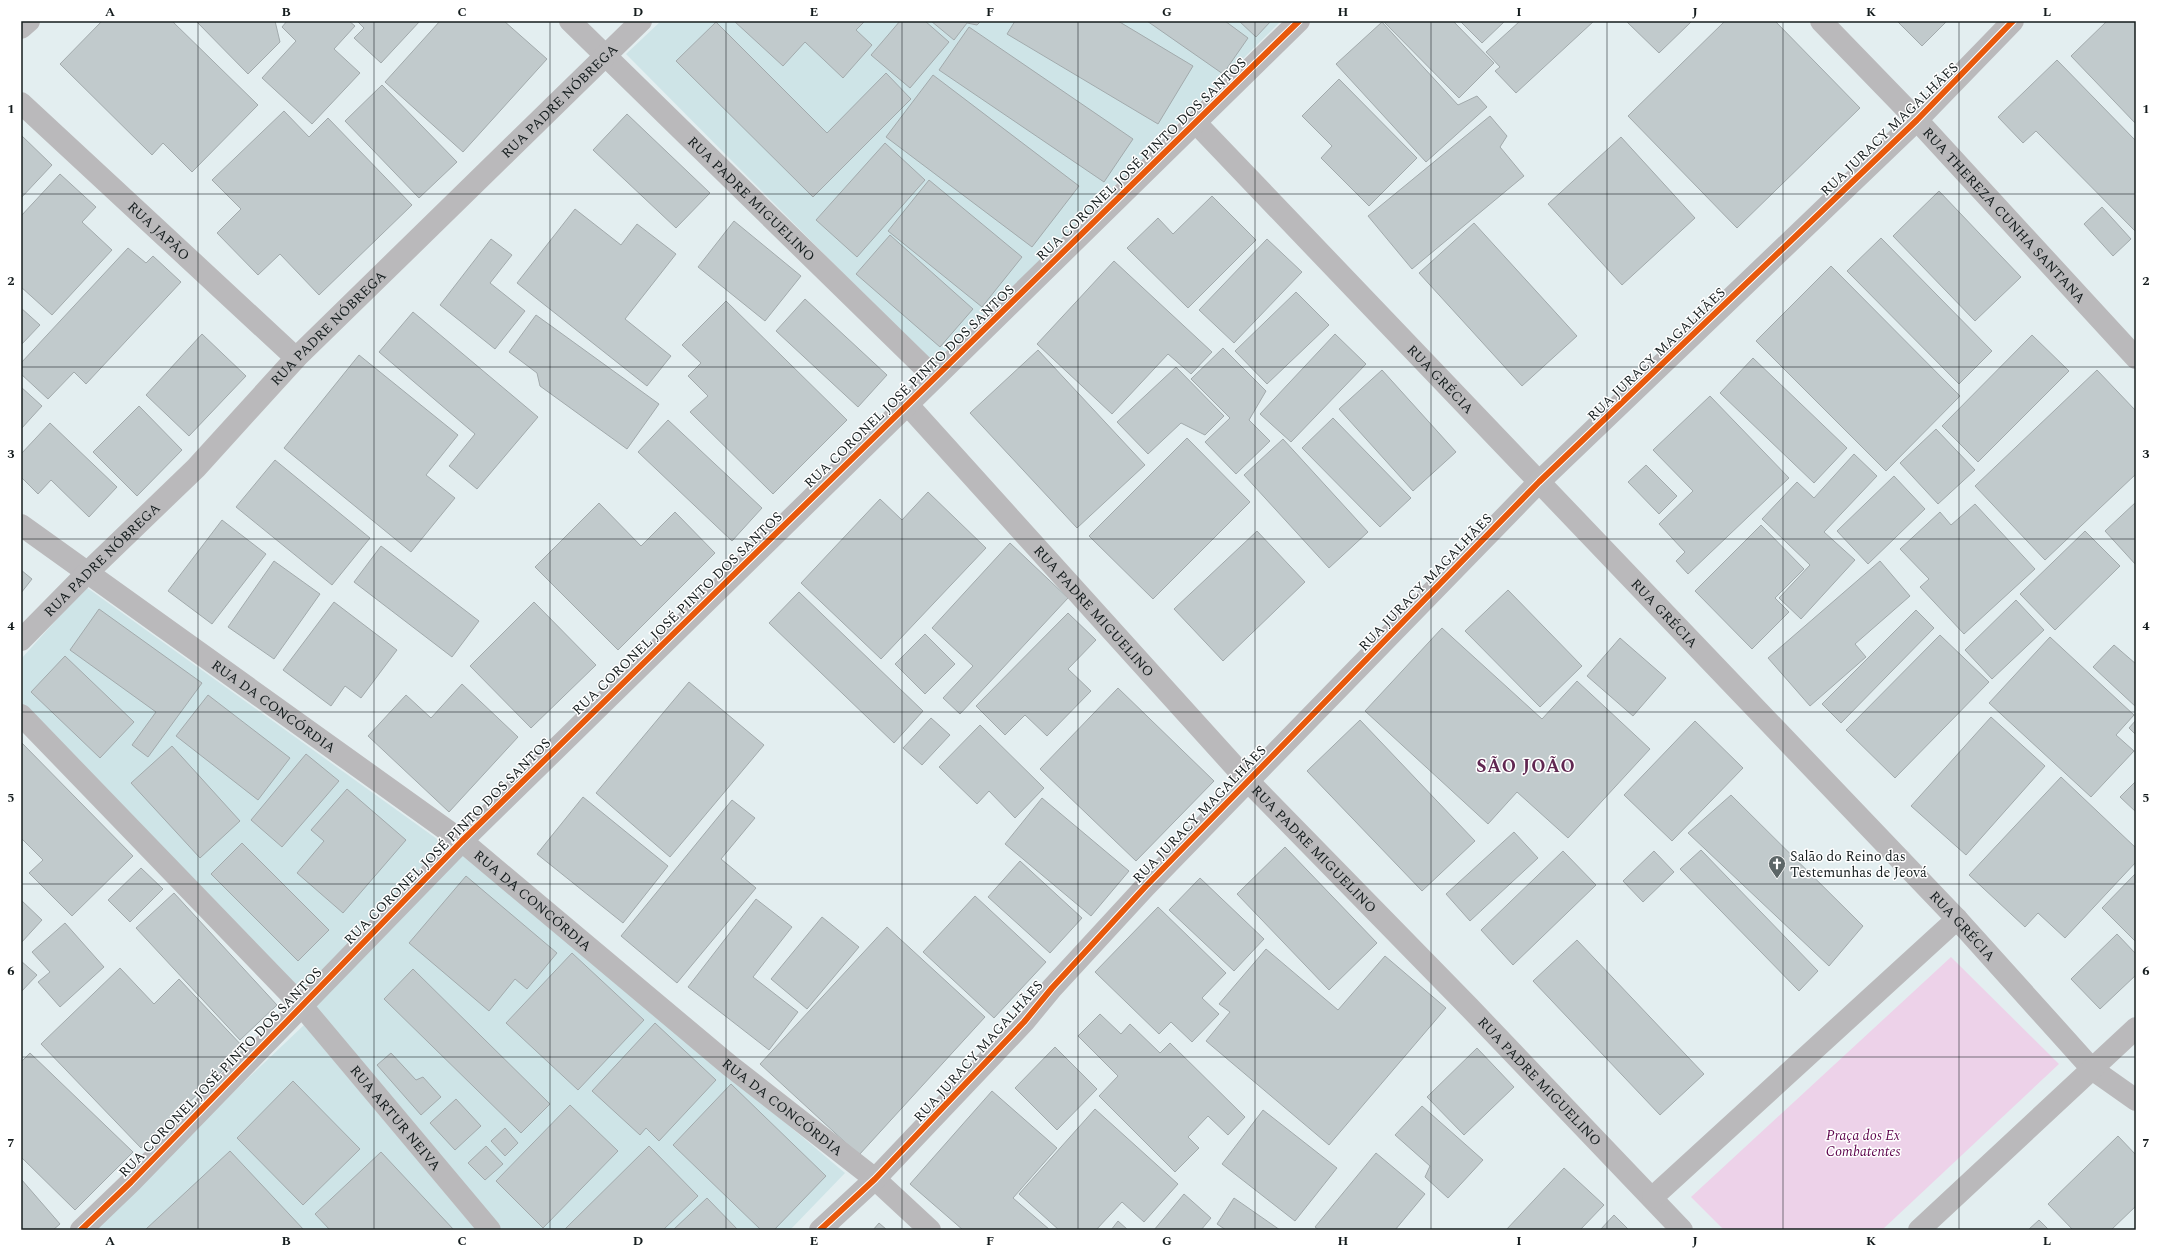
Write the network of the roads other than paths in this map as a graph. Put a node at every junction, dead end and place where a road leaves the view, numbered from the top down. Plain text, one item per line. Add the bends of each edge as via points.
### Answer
1 (29, 21) edge
2 (570, 21) edge
3 (641, 21) edge
4 (1299, 21) edge
5 (1821, 21) edge
6 (2013, 21) edge
7 (21, 28) edge
8 (605, 55) junction
9 (21, 103) edge
10 (1917, 120) junction
11 (1196, 123) junction
12 (296, 358) junction
13 (2136, 358) edge
14 (934, 377) junction
15 (907, 404) junction
16 (1539, 482) junction
17 (21, 525) edge
18 (88, 572) junction
19 (21, 640) edge
20 (21, 715) edge
21 (1248, 780) junction
22 (462, 841) junction
23 (1957, 919) junction
24 (302, 1006) junction
25 (2136, 1028) edge
26 (2092, 1069) junction
27 (2136, 1100) edge
28 (875, 1179) junction
29 (1652, 1197) junction
30 (81, 1230) edge
31 (490, 1230) edge
32 (820, 1230) edge
33 (930, 1230) edge
34 (1682, 1230) edge
35 (1919, 1230) edge

1 - 7 street
2 - 8 street, RUA PADRE MIGUELINO
3 - 8 street, RUA PADRE NÓBREGA
4 - 11 street, RUA CORONEL JOSÉ PINTO DOS SANTOS
5 - 10 street, RUA THEREZA CUNHA SANTANA
6 - 10 street, RUA JURACY MAGALHÃES
8 - 12 street, RUA PADRE NÓBREGA
8 - 14 street, RUA PADRE MIGUELINO
9 - 12 street, RUA JAPÃO
10 - 13 street, RUA THEREZA CUNHA SANTANA
10 - 16 street, RUA JURACY MAGALHÃES
11 - 14 street, RUA CORONEL JOSÉ PINTO DOS SANTOS
11 - 16 street, RUA GRÉCIA
12 - 18 street, RUA PADRE NÓBREGA via 196,468
14 - 15 street, RUA CORONEL JOSÉ PINTO DOS SANTOS
15 - 21 street, RUA PADRE MIGUELINO
15 - 22 street, RUA CORONEL JOSÉ PINTO DOS SANTOS
16 - 21 street, RUA JURACY MAGALHÃES
16 - 23 street, RUA GRÉCIA
17 - 18 street, RUA DA CONCÓRDIA
18 - 19 street, RUA PADRE NÓBREGA
18 - 22 street, RUA DA CONCÓRDIA
20 - 24 street, RUA ARTUR NEIVA
21 - 28 street, RUA JURACY MAGALHÃES via 1146,886 1024,1022
21 - 29 street, RUA PADRE MIGUELINO
22 - 24 street, RUA CORONEL JOSÉ PINTO DOS SANTOS
22 - 28 street, RUA DA CONCÓRDIA via 729,1065
23 - 26 street, RUA GRÉCIA
23 - 29 street
24 - 30 street, RUA CORONEL JOSÉ PINTO DOS SANTOS
24 - 31 street, RUA ARTUR NEIVA
25 - 26 street
26 - 27 street, RUA GRÉCIA
26 - 35 street
28 - 32 street, RUA JURACY MAGALHÃES
28 - 33 street, RUA DA CONCÓRDIA
29 - 34 street, RUA PADRE MIGUELINO

